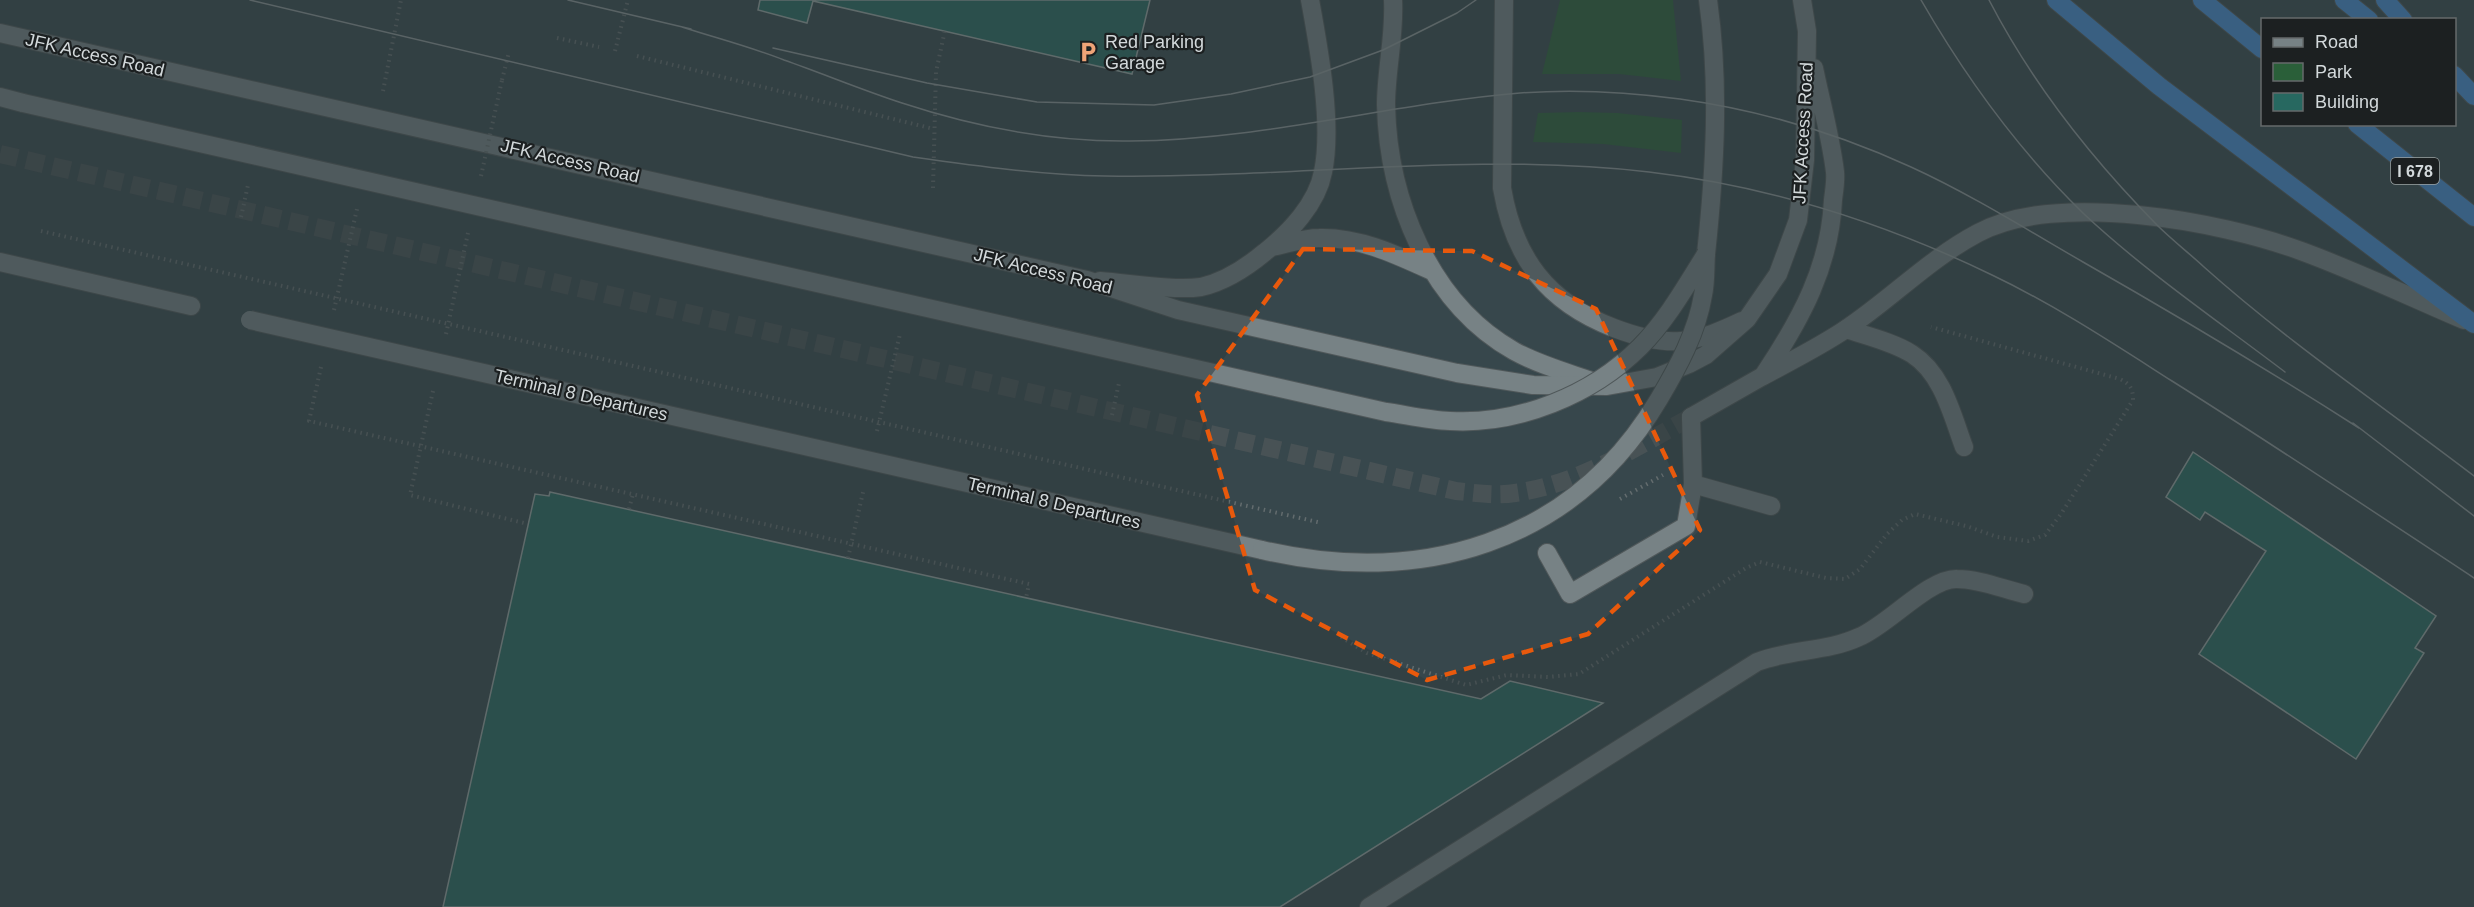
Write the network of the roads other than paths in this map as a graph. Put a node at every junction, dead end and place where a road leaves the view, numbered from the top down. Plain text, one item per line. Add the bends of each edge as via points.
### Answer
1 (1310, 0) edge
2 (1393, 0) edge
3 (1504, 0) edge
4 (1708, 0) edge
5 (1802, 0) edge
6 (2056, 0) edge
7 (2202, 0) edge
8 (2344, 0) edge
9 (2385, 0) edge
10 (2366, 18) edge
11 (2401, 18) edge
12 (1806, 31) junction
13 (0, 33) edge
14 (2261, 48) edge
15 (2456, 77) edge
16 (2456, 89) edge
17 (2474, 96) edge
18 (0, 97) edge
19 (2474, 103) edge
20 (2359, 126) edge
21 (2474, 217) edge
22 (1272, 247) junction
23 (1706, 254) junction
24 (0, 262) edge
25 (1431, 270) junction
26 (1087, 280) junction
27 (191, 306) dead end
28 (1747, 319) junction
29 (250, 320) dead end
30 (2474, 324) edge
31 (1846, 329) junction
32 (1763, 376) junction
33 (1607, 386) junction
34 (1964, 447) dead end
35 (1692, 484) junction
36 (1771, 506) dead end
37 (1547, 553) dead end
38 (2024, 594) dead end
39 (1368, 907) edge

1 - 22 street via 1320,52 1323,173 1304,211
2 - 25 street via 1386,106 1390,148 1406,216
3 - 28 street via 1502,188 1517,243 1532,268 1573,309 1628,333 1657,340 1701,337
4 - 23 street, Terminal 8 Departures via 1716,123
5 - 12 street, JFK Access Road
6 - 30 highway via 2168,93
7 - 14 highway
8 - 10 highway
9 - 11 highway
12 - 28 street, JFK Access Road via 1805,160 1798,220 1778,274
12 - 32 street via 1835,173 1832,227 1810,299
13 - 26 street, JFK Access Road
15 - 17 highway
16 - 19 highway
18 - 23 street, bridge via 1386,412 1450,422 1481,421 1530,411 1566,398 1603,377 1658,328
20 - 21 highway, I 678
22 - 25 street via 1317,237 1344,239 1383,249
22 - 26 street via 1237,271 1201,286
23 - 29 street, Terminal 8 Departures, bridge via 1704,294 1676,370 1647,419 1613,461 1571,500 1516,531 1451,553 1383,563 1289,556
24 - 27 street
25 - 33 street via 1467,314 1513,351
26 - 33 street, JFK Access Road via 1178,310 1456,372 1533,385
28 - 33 street, JFK Access Road via 1706,355 1689,364 1657,376
30 - 31 street via 2300,250 2228,230 2129,214 2066,212 2008,220 1978,232
31 - 32 street
31 - 34 street via 1910,353 1923,362 1942,390
32 - 35 street via 1691,417
35 - 36 street
35 - 37 street via 1686,526 1570,594
38 - 39 street via 1967,580 1942,582 1858,638 1757,662

